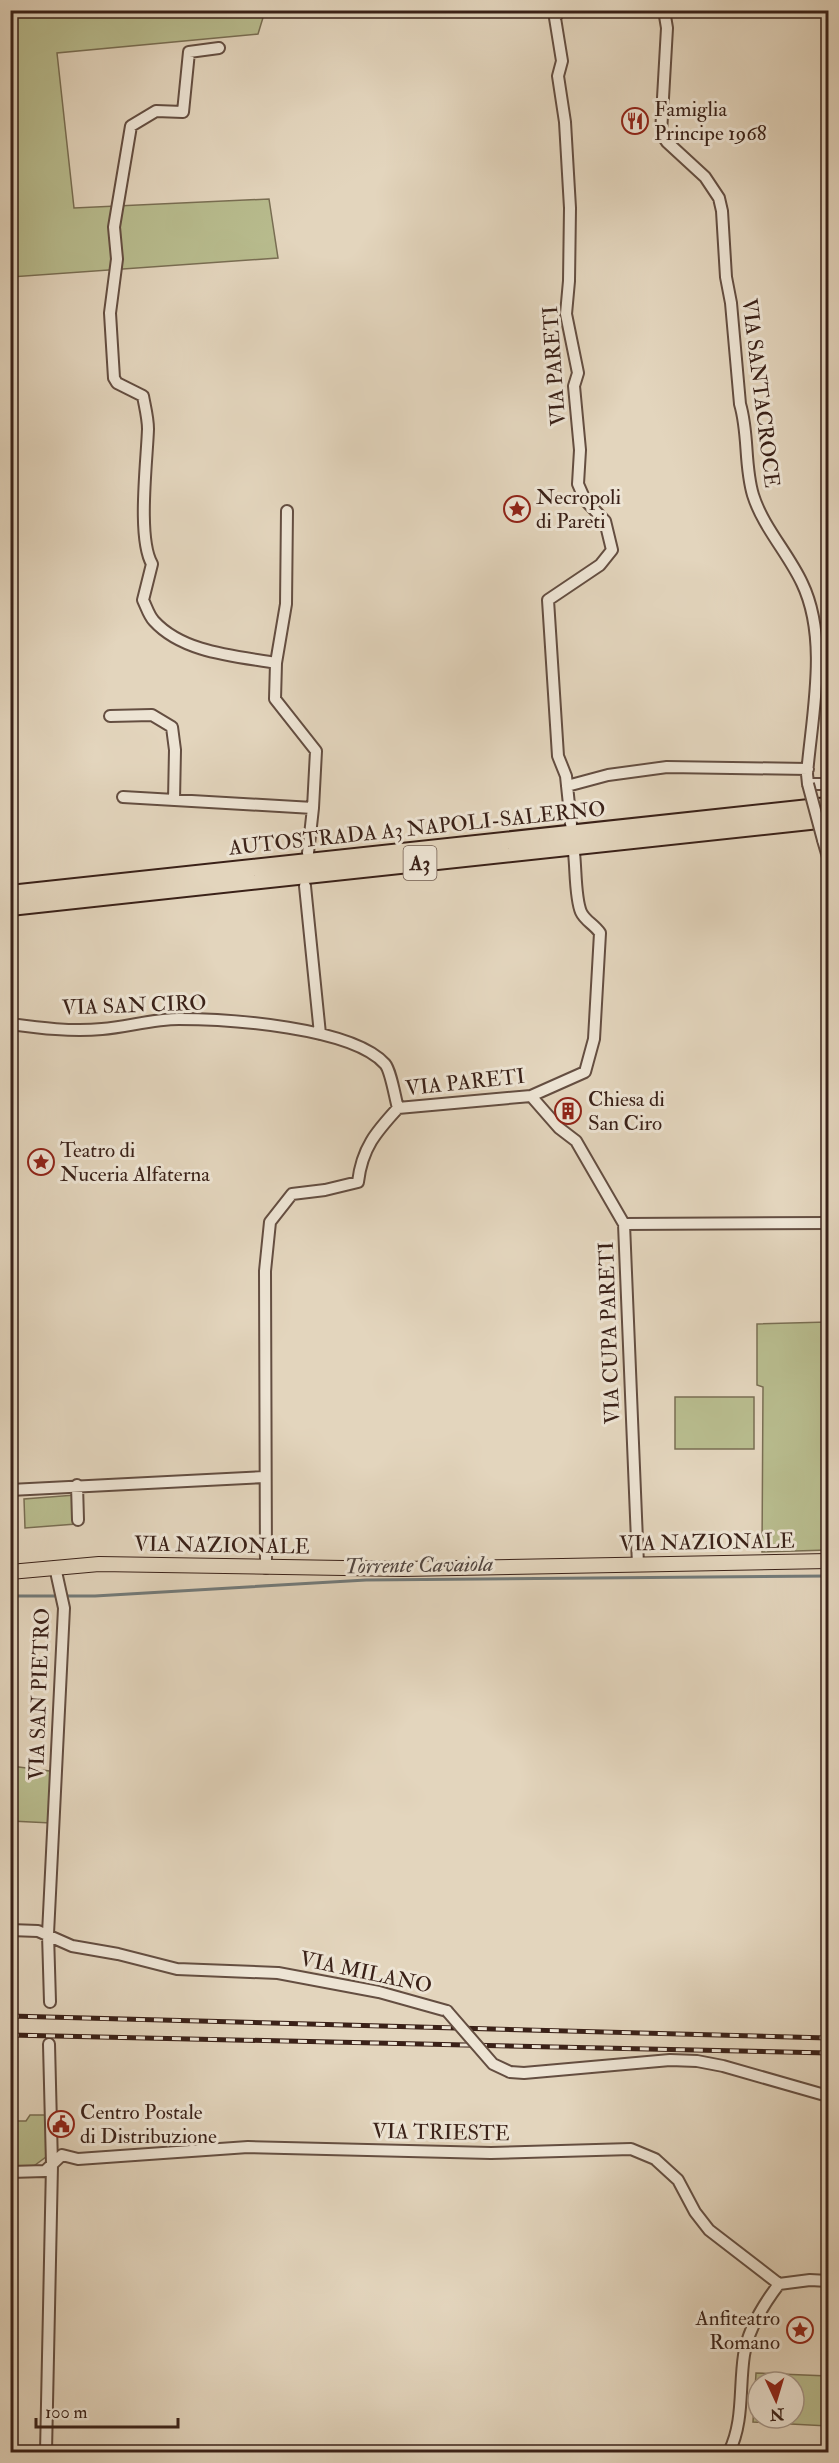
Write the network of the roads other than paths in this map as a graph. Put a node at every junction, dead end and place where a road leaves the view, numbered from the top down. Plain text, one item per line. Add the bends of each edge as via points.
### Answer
1 (560, 10) edge
2 (664, 10) edge
3 (219, 48) dead end
4 (287, 511) dead end
5 (276, 663) junction
6 (111, 716) dead end
7 (808, 769) junction
8 (808, 784) junction
9 (828, 784) edge
10 (567, 786) junction
11 (123, 797) dead end
12 (174, 800) junction
13 (828, 806) edge
14 (314, 808) junction
15 (828, 819) edge
16 (571, 824) dead end
17 (308, 853) dead end
18 (574, 853) dead end
19 (828, 857) edge
20 (305, 885) dead end
21 (10, 894) edge
22 (10, 907) edge
23 (10, 1024) edge
24 (320, 1034) junction
25 (531, 1096) junction
26 (398, 1108) junction
27 (828, 1223) edge
28 (624, 1224) junction
29 (264, 1477) junction
30 (77, 1485) junction
31 (10, 1490) edge
32 (78, 1520) dead end
33 (828, 1561) edge
34 (638, 1565) junction
35 (266, 1568) junction
36 (10, 1572) edge
37 (56, 1574) junction
38 (10, 1930) edge
39 (48, 1934) junction
40 (50, 2002) dead end
41 (49, 2044) dead end
42 (828, 2096) edge
43 (52, 2165) junction
44 (10, 2172) edge
45 (828, 2281) edge
46 (778, 2284) junction
47 (46, 2452) edge
48 (729, 2452) edge

1 - 10 street, VIA PARETI via 555,18 562,61 558,76 570,208 566,314 577,367 574,386 580,450 578,484 585,500 605,521 612,550 600,565 548,600 558,756
2 - 7 street, VIA SANTACROCE via 667,28 662,133 705,177 719,198 748,476 759,511 811,604 816,631
3 - 5 street via 189,52 183,112 156,111 131,126 114,227 117,259 110,313 114,378 143,396 148,425 145,508 147,554 152,564 143,600 153,620 184,643
4 - 5 street via 286,604
5 - 14 street via 276,699 316,751
6 - 12 street via 152,715 172,727
7 - 8 street, VIA SANTACROCE
7 - 10 street via 667,767 608,775
8 - 9 street
8 - 19 street, VIA SANTACROCE, bridge
10 - 16 street, VIA PARETI
11 - 12 street
12 - 14 street
13 - 21 highway, AUTOSTRADA A3 NAPOLI-SALERNO / A3
14 - 17 street
15 - 22 highway, AUTOSTRADA A3 NAPOLI-SALERNO / A3
18 - 25 street, VIA PARETI via 580,910 600,933 594,1039 585,1072
20 - 24 street
23 - 24 street, VIA SAN CIRO via 92,1030 177,1019 244,1023
24 - 26 street, VIA SAN CIRO via 366,1049 387,1065
25 - 26 street, VIA PARETI
25 - 28 street, VIA CUPA PARETI via 576,1141
26 - 29 street, VIA PARETI via 374,1134 360,1163 358,1182 292,1194 270,1222 265,1271
27 - 28 street
28 - 34 street, VIA CUPA PARETI
29 - 30 street
29 - 35 street, VIA PARETI
30 - 31 street
30 - 32 street
33 - 34 main road, VIA NAZIONALE
34 - 35 main road, VIA NAZIONALE
35 - 37 main road, VIA NAZIONALE via 122,1564
36 - 37 main road, VIA NAZIONALE
37 - 39 street, VIA SAN PIETRO via 64,1608
38 - 39 street, VIA MILANO
39 - 40 street, VIA SAN PIETRO
39 - 42 street, VIA MILANO, bridge via 72,1946 170,1968 278,1973 379,1992 447,2011 494,2064 510,2072 697,2061
41 - 43 street
43 - 44 street, VIA TRIESTE via 45,2171
43 - 46 street, VIA TRIESTE via 62,2155 89,2158 248,2147 491,2153 631,2149 655,2159 678,2180 694,2212 709,2230
43 - 47 street
45 - 46 street
46 - 48 street via 748,2338 739,2416

